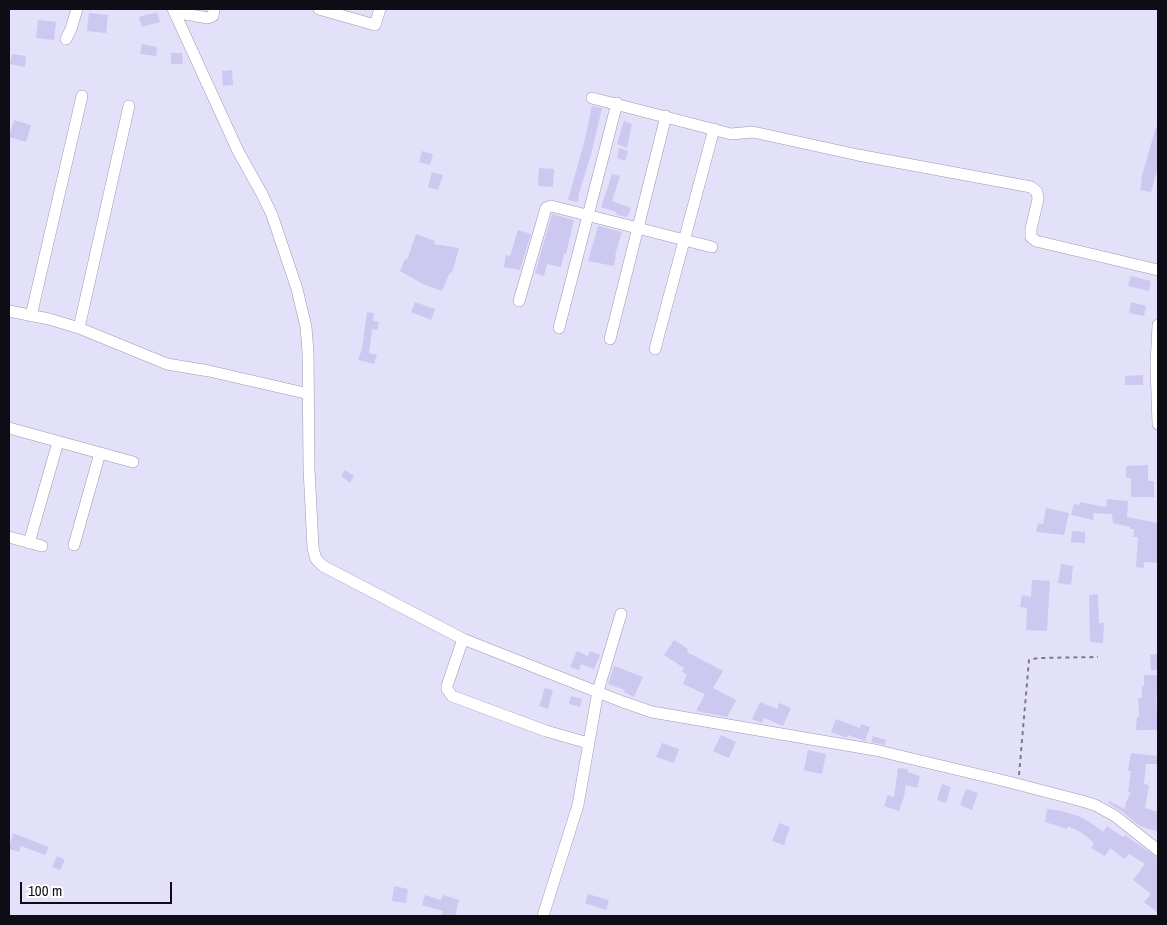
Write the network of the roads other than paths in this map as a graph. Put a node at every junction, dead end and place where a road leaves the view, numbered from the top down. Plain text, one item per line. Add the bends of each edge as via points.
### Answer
1 (77, 9) edge
2 (214, 9) edge
3 (380, 9) edge
4 (174, 10) edge
5 (327, 10) edge
6 (66, 39) dead end
7 (82, 96) dead end
8 (592, 98) dead end
9 (617, 103) junction
10 (129, 106) dead end
11 (666, 116) junction
12 (714, 129) junction
13 (589, 216) junction
14 (638, 228) junction
15 (684, 240) junction
16 (712, 247) dead end
17 (1158, 270) edge
18 (519, 301) dead end
19 (9, 311) edge
20 (31, 316) junction
21 (1158, 325) edge
22 (79, 328) junction
23 (559, 328) dead end
24 (610, 339) dead end
25 (655, 350) dead end
26 (308, 394) junction
27 (1158, 424) edge
28 (9, 430) edge
29 (58, 442) junction
30 (100, 453) junction
31 (133, 462) dead end
32 (9, 537) edge
33 (29, 543) junction
34 (74, 545) dead end
35 (42, 546) dead end
36 (621, 614) dead end
37 (463, 640) junction
38 (598, 691) junction
39 (588, 744) junction
40 (1158, 850) edge
41 (543, 916) edge

1 - 6 street
2 - 4 street via 214,16 208,18
3 - 5 street via 375,25
4 - 26 street via 238,151 272,215 297,289 306,328
7 - 20 street
8 - 9 street
9 - 11 street
9 - 13 street
10 - 22 street
11 - 12 street
11 - 14 street
12 - 15 street
12 - 17 street via 731,134 753,132 776,136 1031,188 1037,192 1038,199 1031,229 1031,237 1036,241
13 - 14 street
13 - 18 street via 551,206 546,208
13 - 23 street
14 - 15 street
14 - 24 street
15 - 16 street
15 - 25 street
19 - 20 street
20 - 22 street
21 - 27 street
22 - 26 street via 167,364
26 - 37 street via 309,468 316,559 323,566
28 - 29 street
29 - 30 street
29 - 33 street
30 - 31 street
30 - 34 street
32 - 33 street
33 - 35 street
36 - 38 street
37 - 38 street
37 - 39 street via 447,686 452,696
38 - 39 street
38 - 40 street via 652,712 847,744 1095,805 1115,816
39 - 41 street via 578,805

